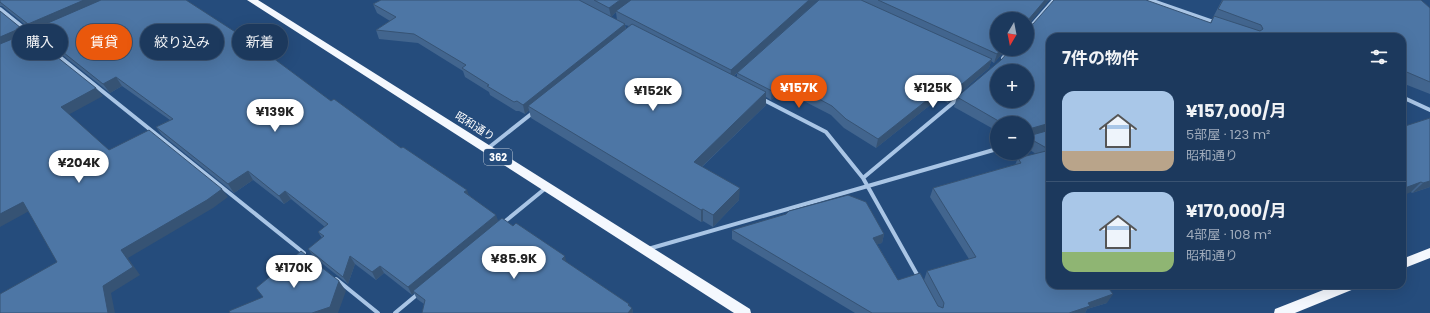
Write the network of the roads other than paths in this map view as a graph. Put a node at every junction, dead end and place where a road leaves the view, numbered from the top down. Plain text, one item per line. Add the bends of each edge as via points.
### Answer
1 (252, 0) edge
2 (1054, 0) edge
3 (1150, 0) edge
4 (0, 9) edge
5 (1034, 23) edge
6 (18, 24) edge
7 (1224, 26) edge
8 (1005, 56) edge
9 (62, 60) edge
10 (1000, 61) edge
11 (967, 91) edge
12 (758, 96) edge
13 (1406, 99) edge
14 (542, 105) edge
15 (1430, 110) edge
16 (486, 149) junction
17 (990, 151) edge
18 (863, 178) junction
19 (547, 187) junction
20 (869, 187) junction
21 (498, 228) edge
22 (645, 250) junction
23 (1430, 253) edge
24 (310, 258) edge
25 (1406, 262) edge
26 (335, 278) edge
27 (923, 285) edge
28 (425, 288) edge
29 (1340, 289) edge
30 (378, 313) edge
31 (395, 313) edge
32 (745, 313) edge
33 (1280, 313) edge

1 - 16 highway, 昭和通り / 362
2 - 5 street
3 - 7 street
4 - 6 street
8 - 10 street
9 - 24 street
11 - 18 street
12 - 18 street via 826,132
13 - 15 street
14 - 16 street
16 - 19 highway, 昭和通り / 362
17 - 20 street
18 - 20 street
19 - 21 street
19 - 22 highway, 昭和通り / 362
20 - 22 street
20 - 27 street
22 - 32 highway, 昭和通り / 362
23 - 25 highway
26 - 30 street
28 - 31 street
29 - 33 highway

